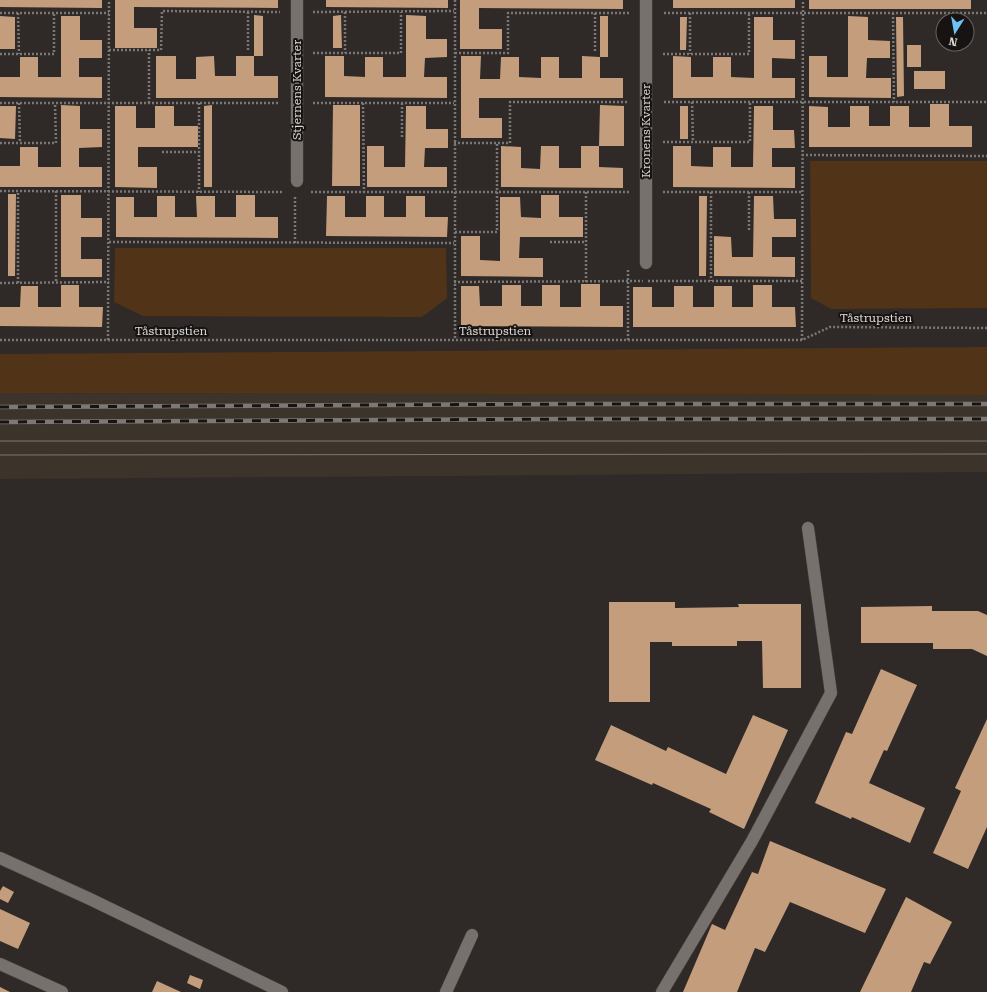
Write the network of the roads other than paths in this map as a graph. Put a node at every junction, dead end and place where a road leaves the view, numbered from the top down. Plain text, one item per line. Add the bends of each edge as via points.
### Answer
1 (646, 0) edge
2 (297, 6) edge
3 (296, 187) road end
4 (646, 263) road end
5 (808, 528) dead end
6 (0, 858) edge
7 (472, 936) dead end
8 (0, 964) edge
9 (62, 992) edge
10 (282, 992) edge
11 (446, 992) edge
12 (662, 992) edge

1 - 4 street, Kronens Kvarter
2 - 3 street, Stjernens Kvarter
5 - 12 street via 831,692 752,841
6 - 10 street
7 - 11 street
8 - 9 street

